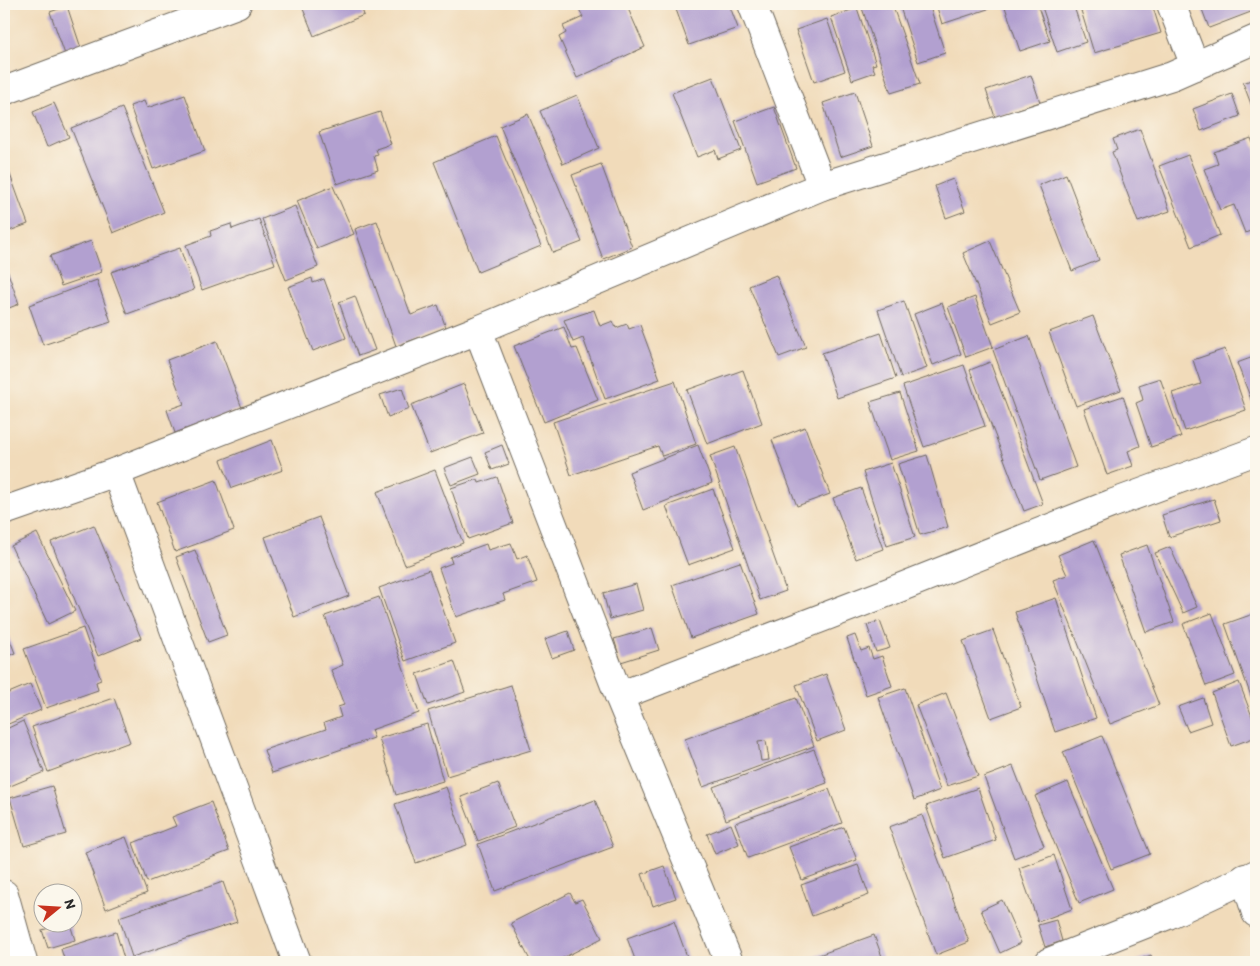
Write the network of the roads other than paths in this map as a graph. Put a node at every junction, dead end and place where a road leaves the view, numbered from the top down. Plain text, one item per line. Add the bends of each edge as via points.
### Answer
1 (238, 4) edge
2 (752, 4) edge
3 (1171, 4) edge
4 (1256, 39) edge
5 (1195, 66) junction
6 (4, 91) edge
7 (822, 186) junction
8 (478, 330) junction
9 (1256, 452) edge
10 (116, 472) junction
11 (4, 511) edge
12 (619, 696) junction
13 (1251, 876) edge
14 (4, 894) edge
15 (1256, 913) edge
16 (23, 962) edge
17 (297, 962) edge
18 (729, 962) edge
19 (1048, 962) edge

1 - 6 street
2 - 7 street
3 - 5 street
4 - 5 street
5 - 7 street
7 - 8 street
8 - 10 street
8 - 12 street
9 - 12 street via 1110,504
10 - 11 street
10 - 17 street
12 - 18 street
13 - 15 street
13 - 19 street via 1168,915
14 - 16 street

